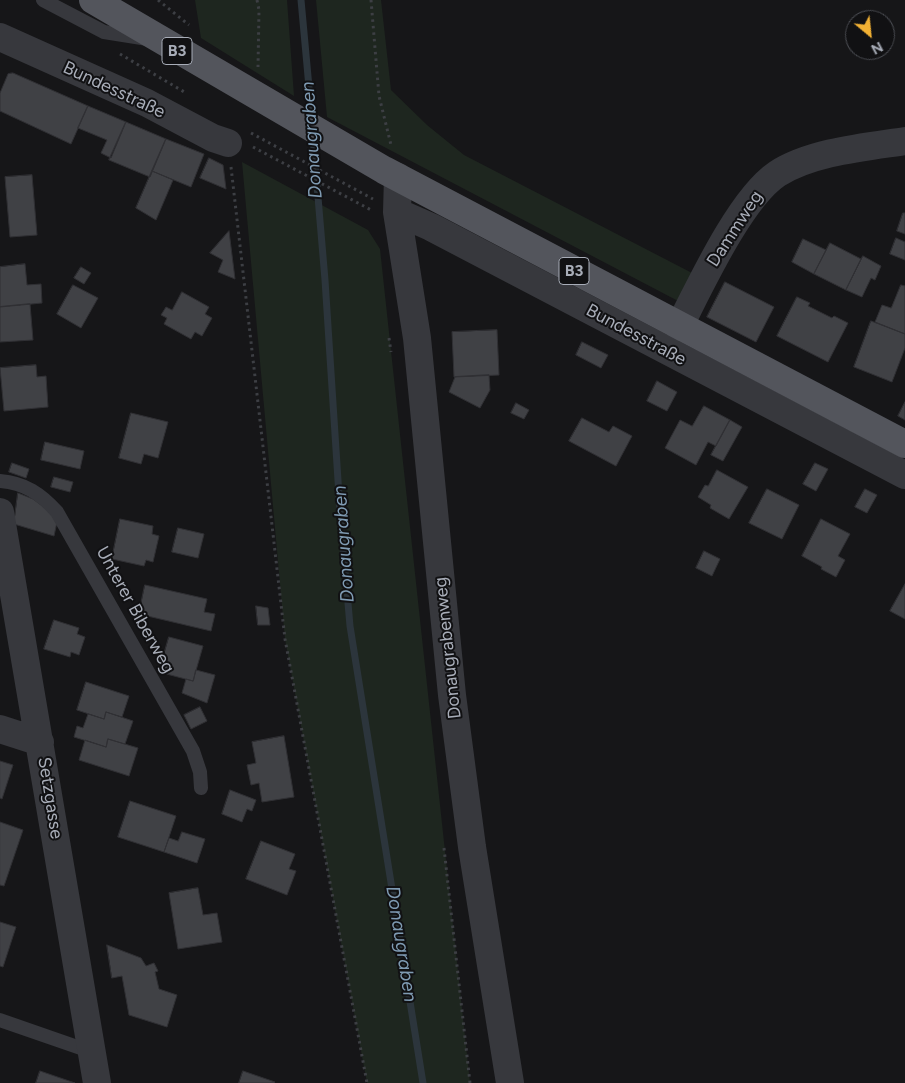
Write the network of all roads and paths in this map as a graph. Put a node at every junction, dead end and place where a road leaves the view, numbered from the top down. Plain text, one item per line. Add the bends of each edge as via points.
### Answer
1 (43, 0) edge
2 (93, 0) edge
3 (257, 0) edge
4 (371, 0) edge
5 (1, 40) edge
6 (157, 40) junction
7 (112, 50) dead end
8 (188, 94) dead end
9 (262, 100) junction
10 (239, 138) junction
11 (905, 141) edge
12 (260, 150) dead end
13 (391, 174) junction
14 (385, 210) junction
15 (679, 326) junction
16 (905, 444) edge
17 (905, 476) edge
18 (0, 481) edge
19 (0, 512) edge
20 (0, 729) edge
21 (40, 742) junction
22 (202, 788) dead end
23 (0, 1020) edge
24 (92, 1052) junction
25 (97, 1083) edge
26 (367, 1083) edge
27 (510, 1083) edge

1 - 6 lane via 104,32
2 - 6 main road, B3
3 - 9 path via 258,80
4 - 13 path via 379,96
5 - 10 street, Bundesstraße via 147,104 213,138
6 - 9 main road, B3
7 - 8 path
9 - 13 main road, B3
10 - 14 path via 260,138
10 - 26 path via 285,639
11 - 15 street, Dammweg via 832,154 796,165 768,181 735,225
12 - 14 path
13 - 14 street
13 - 15 main road, B3
14 - 17 street, Bundesstraße via 430,227
14 - 27 street, Donaugrabenweg via 417,338 460,762
15 - 16 main road, B3
18 - 22 lane, Unterer Biberweg via 32,489 57,512 193,751
19 - 21 street, Setzgasse
20 - 21 street
21 - 24 street, Setzgasse
23 - 24 lane
24 - 25 street, Setzgasse

